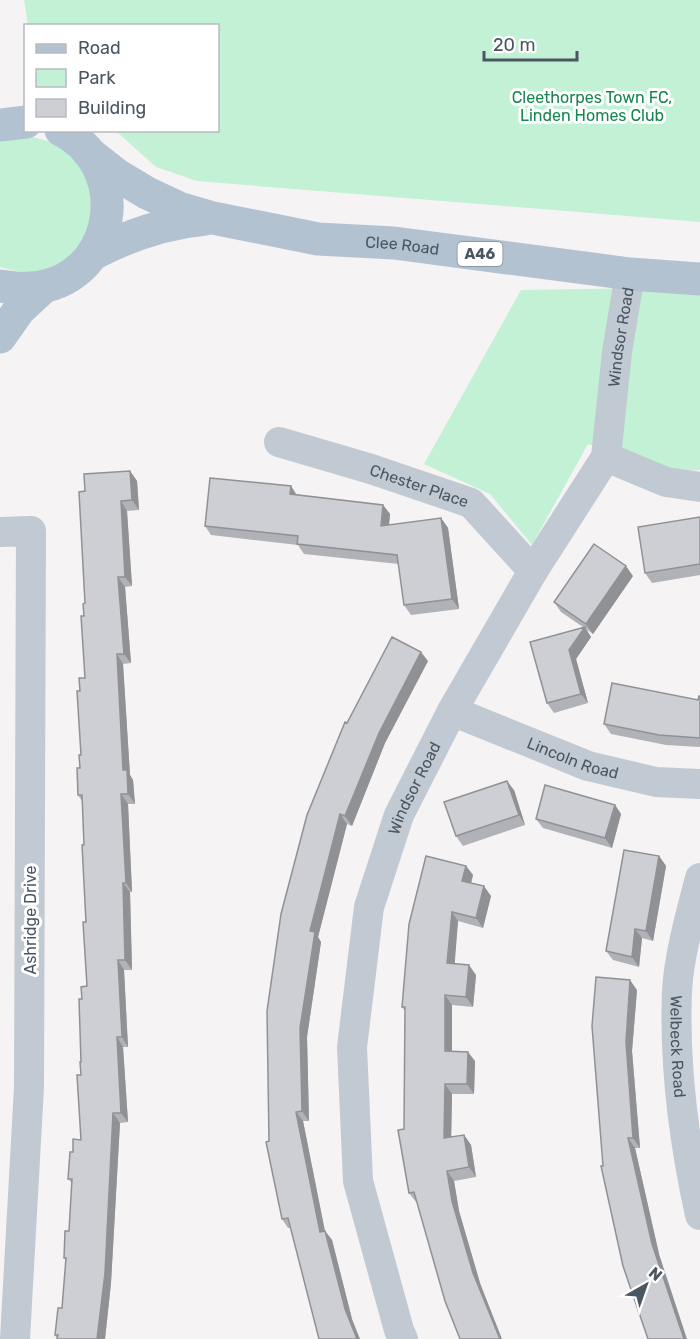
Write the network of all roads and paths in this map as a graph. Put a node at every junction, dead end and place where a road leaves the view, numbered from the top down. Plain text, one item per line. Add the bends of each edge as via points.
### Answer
1 (24, 122) edge
2 (0, 125) edge
3 (65, 132) edge
4 (89, 153) junction
5 (213, 218) junction
6 (93, 254) junction
7 (630, 274) junction
8 (700, 279) edge
9 (0, 285) edge
10 (45, 286) junction
11 (0, 337) edge
12 (279, 442) dead end
13 (606, 457) junction
14 (700, 487) edge
15 (0, 532) edge
16 (533, 571) junction
17 (452, 711) junction
18 (700, 784) edge
19 (700, 878) edge
20 (700, 1215) edge
21 (15, 1339) edge
22 (403, 1339) edge

1 - 2 main road
3 - 4 main road, A46
4 - 5 main road, Clee Road / A46 via 147,193
4 - 6 main road, A46 via 103,176 108,203 105,230
5 - 6 main road, Clee Road / A46 via 151,228
5 - 7 main road, Clee Road / A46 via 318,239 394,243
6 - 10 main road, A46 via 63,280
7 - 8 main road, Clee Road / A46
7 - 13 street, Windsor Road
9 - 10 main road, A46 via 22,289
10 - 11 main road via 19,310
12 - 16 street, Chester Place via 471,502
13 - 14 street via 666,482
13 - 16 street, Windsor Road
15 - 21 street, Ashridge Drive via 31,531 29,1087
16 - 17 street, Windsor Road
17 - 18 street, Lincoln Road via 588,766 656,782
17 - 22 street, Windsor Road via 399,814 369,907 352,1047 358,1181
19 - 20 street, Welbeck Road via 677,989 680,1087

